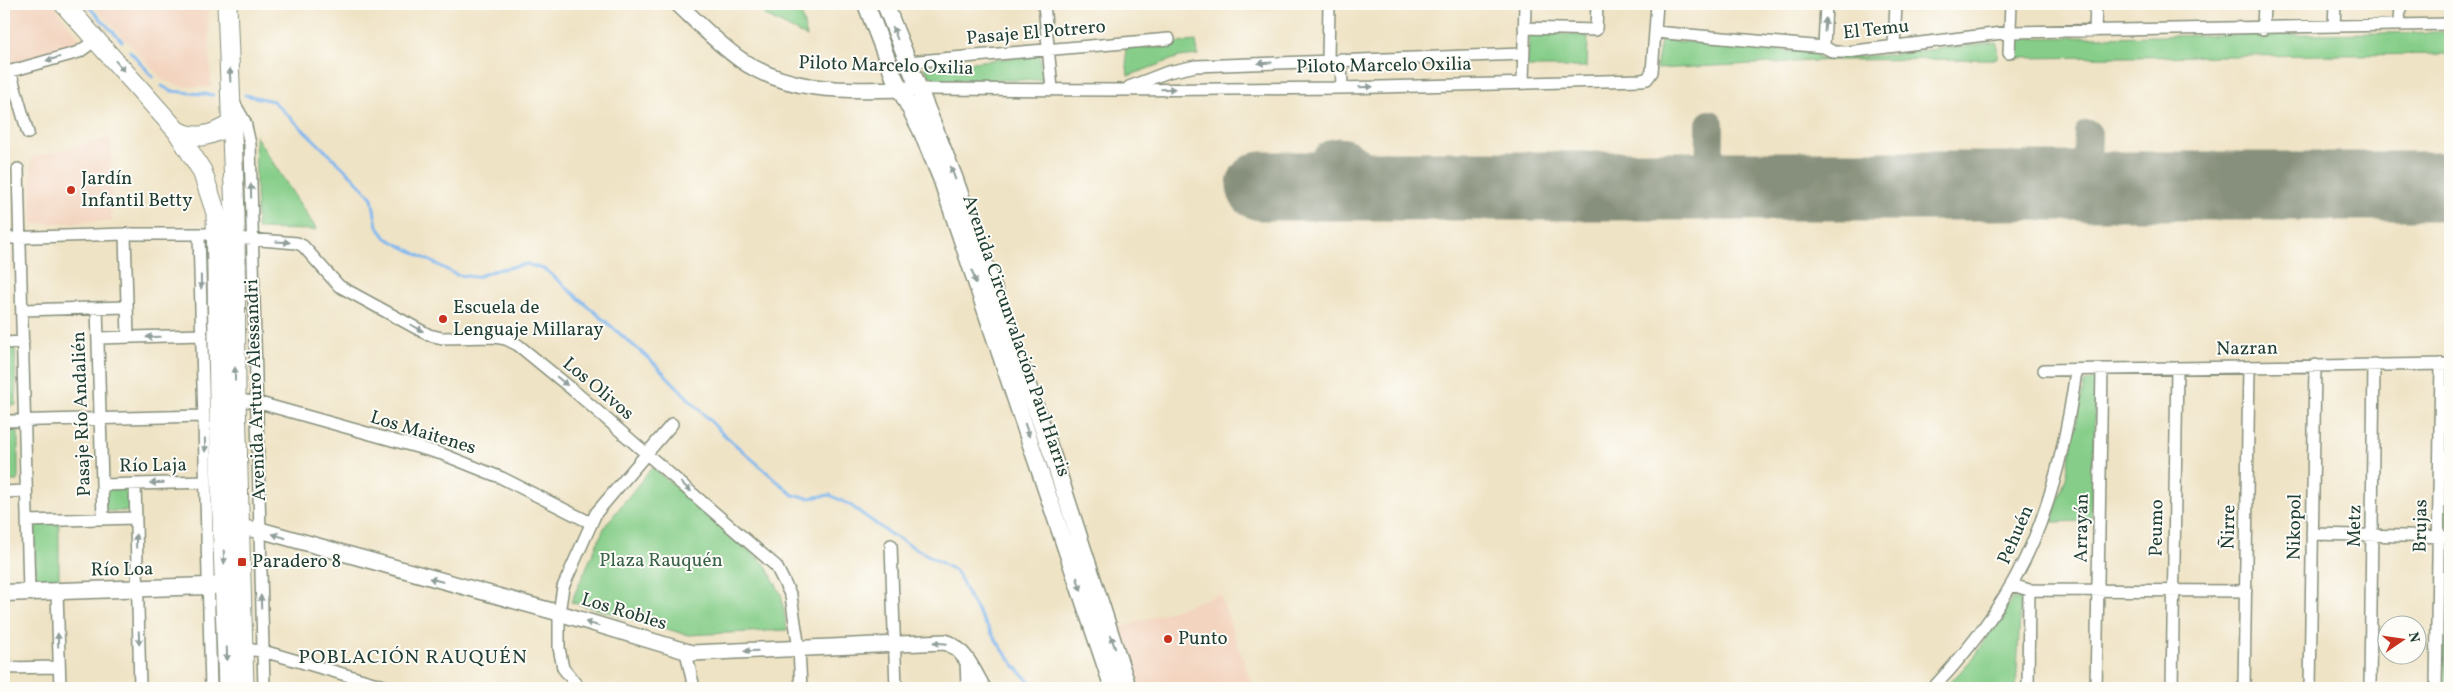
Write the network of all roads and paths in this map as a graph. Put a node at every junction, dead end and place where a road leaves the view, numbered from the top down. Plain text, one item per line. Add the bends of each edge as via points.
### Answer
1 (64, 4) edge
2 (227, 4) edge
3 (678, 4) edge
4 (866, 4) edge
5 (885, 4) edge
6 (1044, 4) edge
7 (1329, 4) edge
8 (1525, 4) edge
9 (1597, 4) edge
10 (1657, 4) edge
11 (1826, 4) edge
12 (1896, 4) edge
13 (2011, 4) edge
14 (2096, 4) edge
15 (2264, 4) edge
16 (2335, 4) edge
17 (2400, 4) edge
18 (2450, 24) edge
19 (2399, 25) junction
20 (2334, 26) junction
21 (1524, 28) junction
22 (2263, 29) junction
23 (2095, 31) junction
24 (1655, 32) junction
25 (2010, 32) junction
26 (97, 39) junction
27 (1169, 39) dead end
28 (1894, 46) junction
29 (1824, 47) junction
30 (1048, 49) junction
31 (2009, 53) dead end
32 (1524, 54) junction
33 (1341, 59) junction
34 (1328, 60) junction
35 (907, 62) junction
36 (7, 72) edge
37 (1523, 83) junction
38 (1342, 88) junction
39 (899, 89) junction
40 (919, 89) junction
41 (1052, 90) junction
42 (1120, 90) junction
43 (231, 97) junction
44 (231, 124) junction
45 (177, 130) junction
46 (28, 133) dead end
47 (18, 169) dead end
48 (125, 234) junction
49 (226, 237) junction
50 (4, 238) edge
51 (20, 238) junction
52 (127, 307) junction
53 (97, 308) junction
54 (22, 310) junction
55 (202, 336) junction
56 (128, 337) junction
57 (98, 338) junction
58 (22, 342) junction
59 (4, 343) edge
60 (2374, 364) junction
61 (2446, 364) edge
62 (2315, 365) junction
63 (2249, 366) junction
64 (2177, 368) junction
65 (2102, 369) junction
66 (2044, 370) dead end
67 (2076, 371) junction
68 (236, 400) junction
69 (256, 402) junction
70 (204, 413) junction
71 (4, 414) edge
72 (100, 415) junction
73 (24, 417) junction
74 (4, 421) edge
75 (672, 424) dead end
76 (646, 453) junction
77 (206, 482) junction
78 (135, 484) junction
79 (102, 485) junction
80 (26, 491) junction
81 (4, 492) edge
82 (135, 518) junction
83 (102, 519) junction
84 (27, 521) junction
85 (591, 523) junction
86 (240, 528) junction
87 (260, 530) junction
88 (2312, 534) junction
89 (2372, 535) junction
90 (2444, 537) edge
91 (891, 545) dead end
92 (2012, 585) junction
93 (225, 586) junction
94 (137, 590) junction
95 (2029, 590) junction
96 (2098, 591) junction
97 (2246, 591) junction
98 (29, 592) junction
99 (57, 592) junction
100 (2173, 592) junction
101 (4, 593) edge
102 (559, 613) junction
103 (894, 644) junction
104 (243, 649) junction
105 (799, 649) junction
106 (263, 651) junction
107 (686, 652) junction
108 (966, 658) junction
109 (59, 667) junction
110 (4, 668) edge
111 (60, 688) edge
112 (140, 688) edge
113 (211, 688) edge
114 (228, 688) edge
115 (244, 688) edge
116 (264, 688) edge
117 (391, 688) edge
118 (579, 688) edge
119 (694, 688) edge
120 (801, 688) edge
121 (896, 688) edge
122 (966, 688) edge
123 (983, 688) edge
124 (1113, 688) edge
125 (1128, 688) edge
126 (1933, 688) edge
127 (2028, 688) edge
128 (2096, 688) edge
129 (2172, 688) edge
130 (2244, 688) edge
131 (2310, 688) edge
132 (2370, 688) edge
133 (2436, 688) edge

1 - 26 main road, Avenida Arturo Alessandri
43 -> 2 main road, Avenida Arturo Alessandri
3 - 39 street, Piloto Marcelo Oxilia via 735,56 778,80 822,88
4 - 39 main road, Avenida Circunvalación Paul Harris
35 -> 5 main road, Avenida Circunvalación Paul Harris
6 - 30 street
7 - 34 street
8 - 21 street
9 - 21 street via 1596,30
10 - 24 street
29 -> 11 street
12 - 28 street
13 - 25 street
14 - 23 street
15 - 22 street
16 - 20 street
17 - 19 street
18 - 19 street, El Temu
19 - 20 street, El Temu
20 - 22 street, El Temu
21 - 32 street
22 - 23 street, El Temu
23 - 25 street, El Temu
24 - 29 street, El Temu
24 - 37 street, Piloto Marcelo Oxilia via 1649,77 1641,80
25 - 28 street, El Temu
25 - 31 street
26 -> 36 street via 79,52
26 -> 45 main road, Avenida Arturo Alessandri
27 - 30 street, Pasaje El Potrero
28 - 29 street, El Temu via 1839,52
30 - 35 street, Pasaje El Potrero
30 - 41 street
32 - 33 street, Piloto Marcelo Oxilia
32 - 37 street
33 - 34 street, Piloto Marcelo Oxilia
33 - 38 street
34 -> 42 street, Piloto Marcelo Oxilia via 1196,66 1168,72
35 - 40 main road, Avenida Circunvalación Paul Harris
36 - 46 street
38 -> 37 street, Piloto Marcelo Oxilia
42 -> 38 street, Piloto Marcelo Oxilia
39 - 40 street, Piloto Marcelo Oxilia
39 -> 124 main road, Avenida Circunvalación Paul Harris via 941,178
40 - 41 street, Piloto Marcelo Oxilia
125 -> 40 main road, Avenida Circunvalación Paul Harris via 1008,327 944,148
41 - 42 street, Piloto Marcelo Oxilia
43 - 44 main road, Avenida Arturo Alessandri
49 -> 43 street, Avenida Arturo Alessandri via 250,144 245,122
44 - 45 main road via 205,136 190,136
44 - 49 main road, Avenida Arturo Alessandri
45 - 49 main road, Avenida Arturo Alessandri via 202,171
47 - 51 street
48 - 49 street, Los Olivos
48 - 51 street, Los Olivos
48 - 52 street
49 -> 55 street, Avenida Arturo Alessandri
68 -> 49 main road, Avenida Arturo Alessandri
49 - 69 street, Avenida Arturo Alessandri
49 -> 76 street, Los Olivos via 297,243 339,286 429,334 442,338 506,339 518,345
49 -> 93 main road, Avenida Arturo Alessandri via 220,458
50 - 51 street, Los Olivos
51 - 54 street
52 - 53 street
52 - 56 street
53 - 54 street
53 - 57 street, Pasaje Río Andalién
54 - 58 street
55 -> 56 street
55 - 70 street, Avenida Arturo Alessandri
56 - 57 street
57 - 72 street, Pasaje Río Andalién
58 - 59 street
58 - 73 street
60 - 61 street, Nazran
60 - 62 street, Nazran
60 - 89 street, Metz
61 - 90 street, Brujas
62 - 63 street, Nazran
62 - 88 street, Nikopol
63 - 64 street, Nazran
63 - 97 street, Ñirre
64 - 65 street, Nazran
64 - 100 street, Peumo
65 - 67 street, Nazran
65 - 96 street, Arrayán
66 - 67 street, Nazran
67 - 92 street, Pehuén via 2069,423 2052,493
68 - 69 street, Los Maitenes
68 - 86 main road, Avenida Arturo Alessandri
69 - 85 street, Los Maitenes via 442,454 502,478
69 - 87 street, Avenida Arturo Alessandri
70 - 72 street
70 -> 77 street, Avenida Arturo Alessandri
71 - 73 street
72 - 73 street
72 - 79 street, Pasaje Río Andalién
73 - 74 street
73 - 80 street
75 - 76 street
76 - 85 street
76 -> 105 street, Los Olivos via 776,566 791,596
77 -> 78 street, Río Laja
77 - 93 street, Avenida Arturo Alessandri
78 - 79 street, Río Laja
78 - 82 street
79 - 83 street, Pasaje Río Andalién
80 - 81 street
80 - 84 street
82 - 83 street
94 -> 82 street
83 - 84 street
84 - 98 street
85 - 102 street via 563,587
86 - 87 street, Los Robles
86 - 93 main road, Avenida Arturo Alessandri
102 -> 87 street, Los Robles
106 -> 87 street, Avenida Arturo Alessandri
88 - 89 street
88 - 131 street, Nikopol
89 - 90 street
89 - 132 street, Metz
90 - 133 street, Brujas
91 - 103 street
92 - 95 street
92 - 126 street, Pehuén via 1972,645
93 - 94 main road, Río Loa
93 - 104 main road, Avenida Arturo Alessandri
93 - 113 street, Avenida Arturo Alessandri
93 -> 114 main road, Avenida Arturo Alessandri
94 - 99 main road, Río Loa
94 -> 112 street
95 - 96 street
95 - 127 street
96 - 100 street
96 - 128 street, Arrayán
97 - 100 street
97 - 130 street, Ñirre
98 - 99 main road, Río Loa
98 - 101 main road, Río Loa
109 -> 99 street
100 - 129 street, Peumo
107 -> 102 street, Los Robles
102 - 118 street via 559,648 563,668
103 - 105 street, Los Robles
108 -> 103 street, Los Robles via 944,642
103 - 121 street
104 - 106 street
104 - 115 main road, Avenida Arturo Alessandri
105 -> 107 street, Los Robles
105 - 120 street, Los Olivos
106 - 116 street, Avenida Arturo Alessandri
106 - 117 street
107 - 119 street
108 - 122 street
108 - 123 street, Los Robles
109 - 110 street
109 - 111 street

